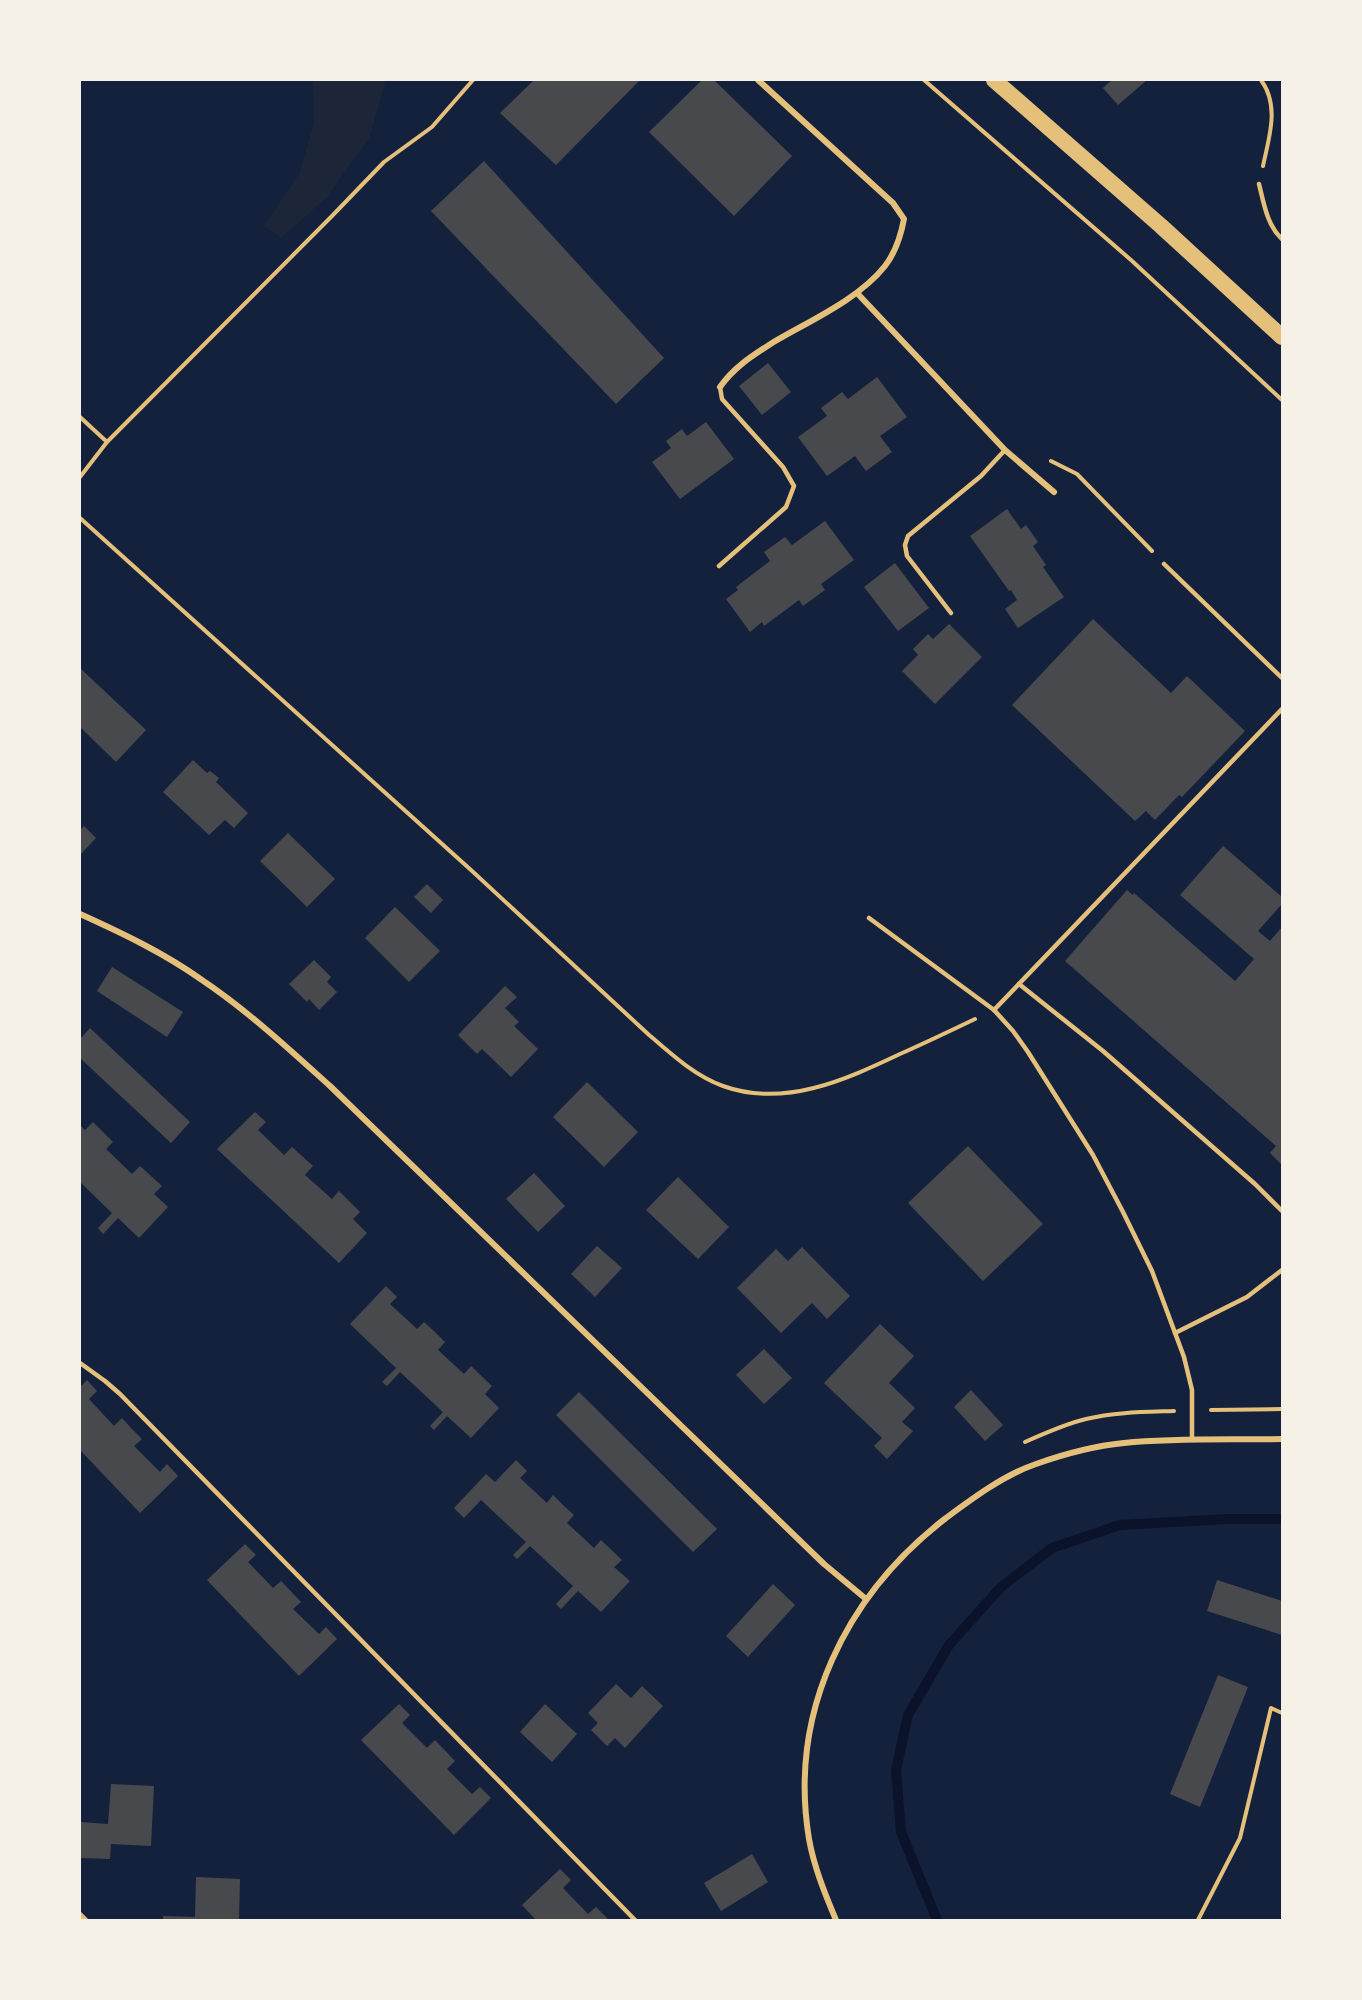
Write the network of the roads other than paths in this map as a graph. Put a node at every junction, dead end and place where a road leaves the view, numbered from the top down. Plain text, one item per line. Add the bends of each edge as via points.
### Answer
1 (758, 80) edge
2 (994, 80) edge
3 (1259, 184) road end
4 (1282, 240) edge
5 (857, 293) junction
6 (1282, 337) edge
7 (720, 387) joint
8 (1005, 450) junction
9 (1054, 492) dead end
10 (1164, 564) road end
11 (719, 566) dead end
12 (951, 613) dead end
13 (1282, 678) edge
14 (1282, 709) edge
15 (80, 914) edge
16 (869, 918) dead end
17 (1018, 984) junction
18 (994, 1010) junction
19 (1282, 1211) edge
20 (1282, 1270) edge
21 (1175, 1333) junction
22 (80, 1363) edge
23 (1192, 1440) junction
24 (1282, 1440) edge
25 (866, 1599) junction
26 (80, 1915) edge
27 (85, 1920) edge
28 (635, 1920) edge
29 (836, 1920) edge

1 - 5 street via 892,203 904,219 886,265
2 - 6 highway
3 - 4 lane via 1266,214
5 - 7 street via 746,359
5 - 8 street
7 - 11 lane via 722,399 783,467 794,486 786,507
8 - 9 street
8 - 12 lane via 981,476 908,536 905,545 907,556
10 - 13 lane
14 - 17 lane
15 - 25 street via 151,948 201,979 284,1045 810,1551
16 - 18 lane
17 - 18 lane
17 - 19 lane via 1103,1051
18 - 21 lane via 1028,1052 1093,1155 1152,1271
20 - 21 lane via 1247,1297
21 - 23 lane via 1192,1390
22 - 28 lane via 120,1394
23 - 24 street
23 - 25 street via 1123,1443 1032,1465 964,1504 933,1528 901,1557
25 - 29 street via 843,1636 823,1683 814,1708 805,1761 809,1841
26 - 27 street

